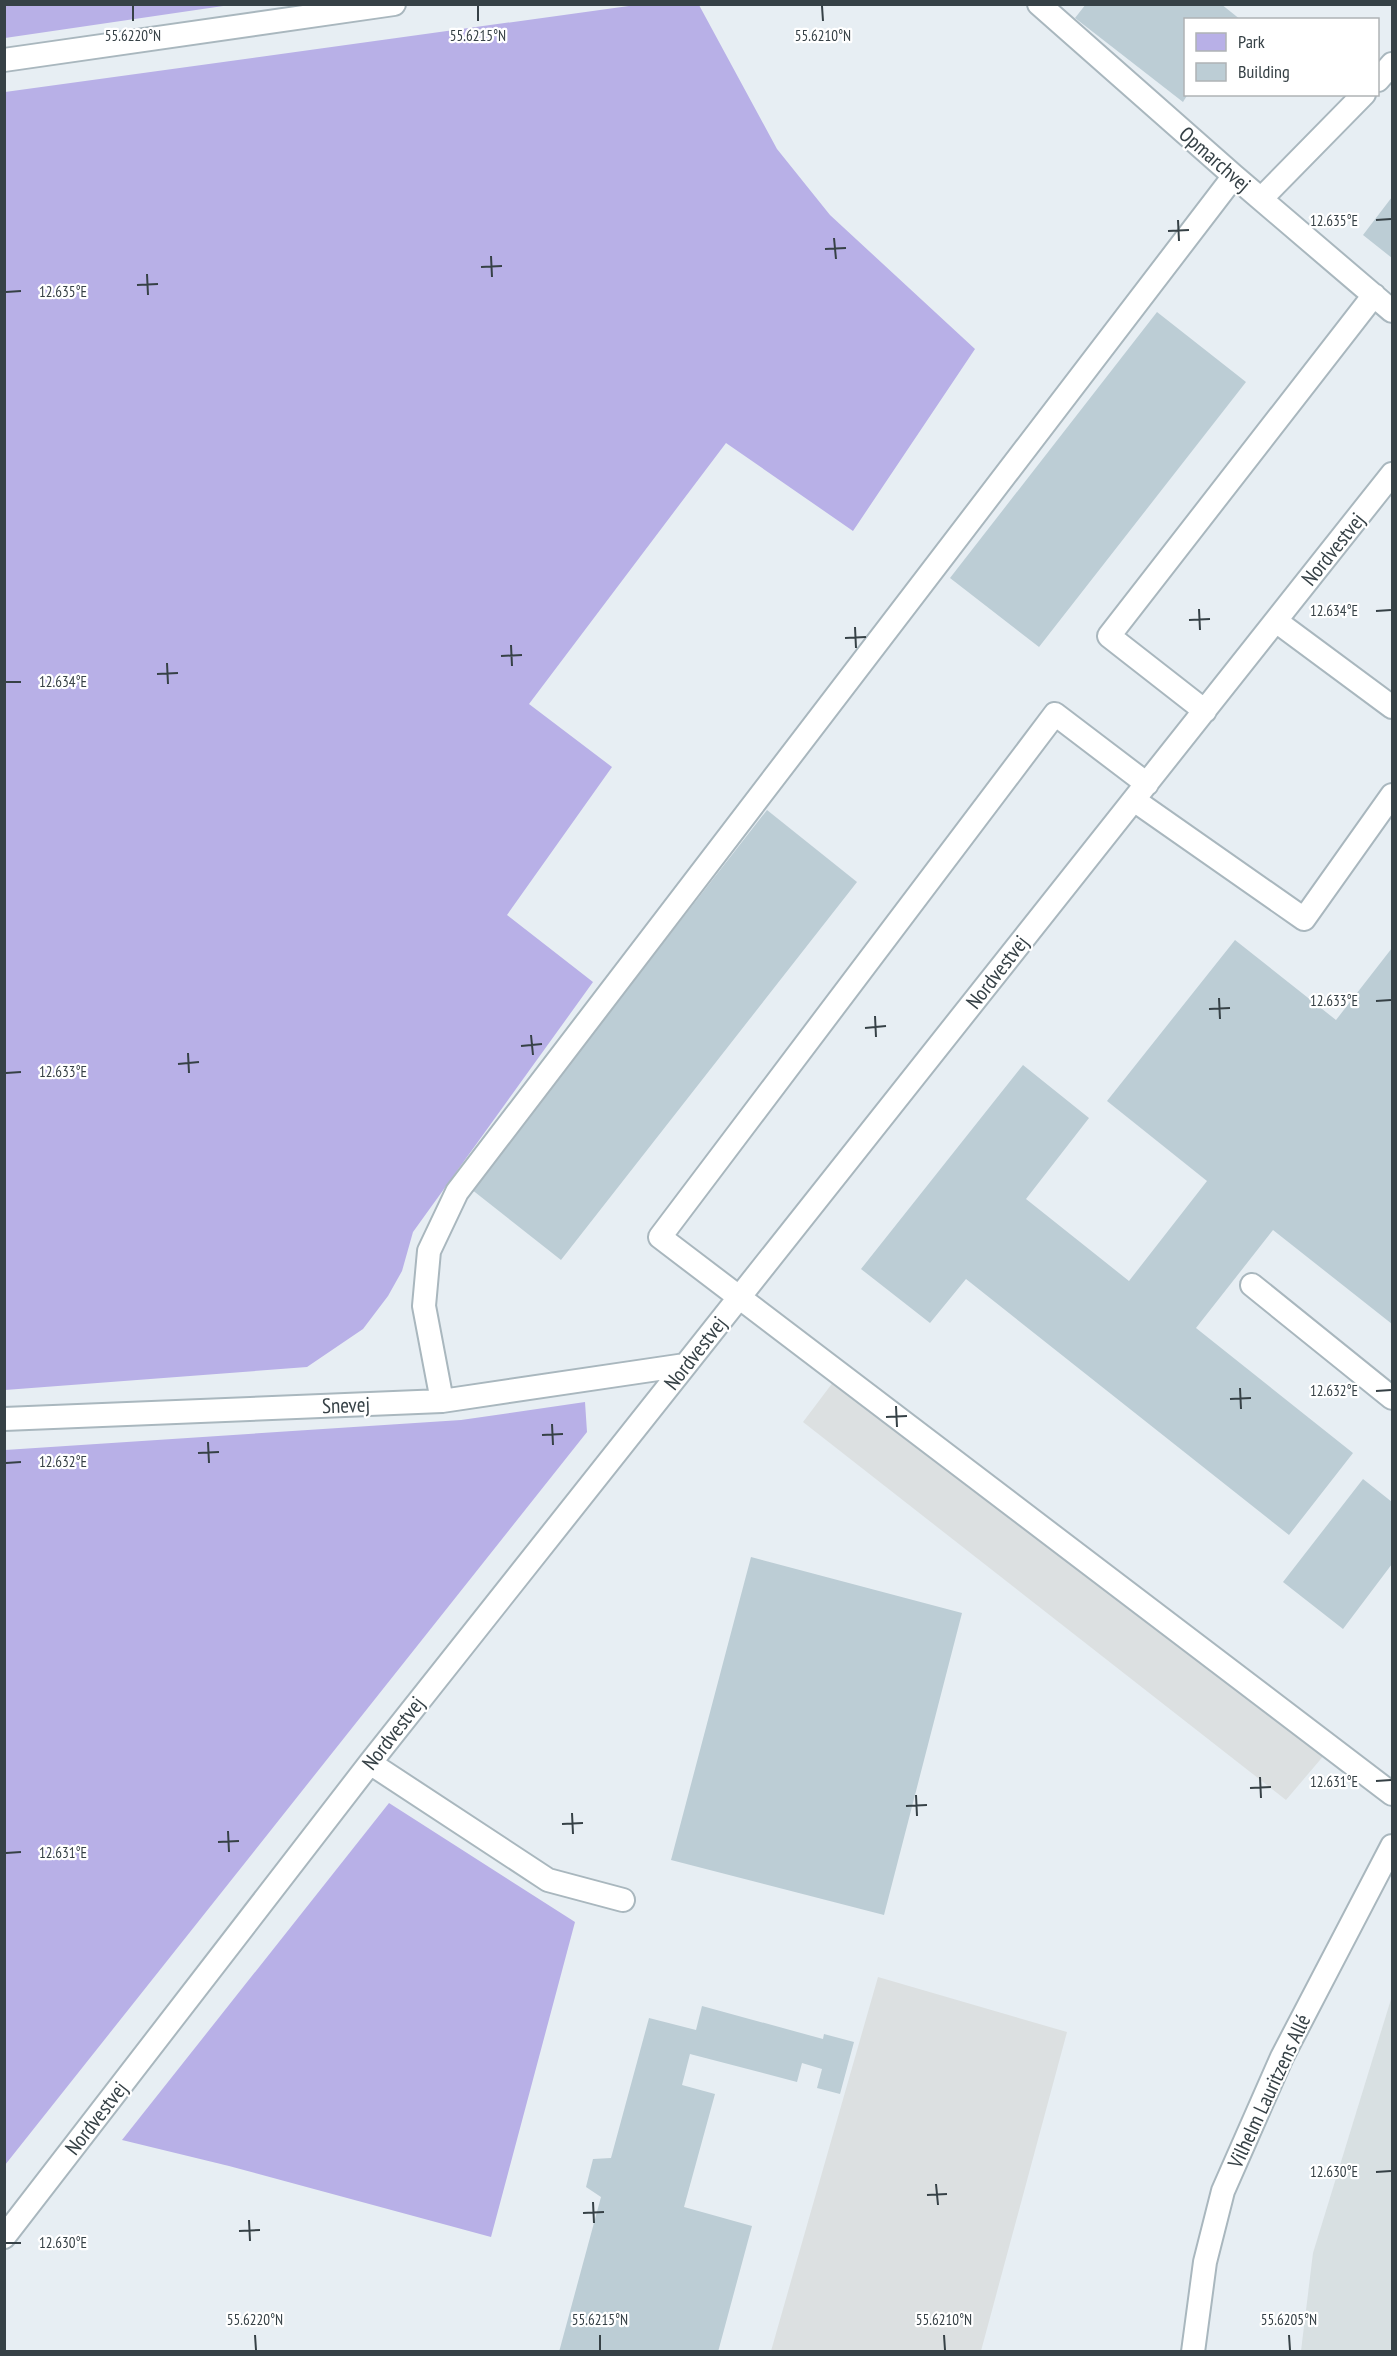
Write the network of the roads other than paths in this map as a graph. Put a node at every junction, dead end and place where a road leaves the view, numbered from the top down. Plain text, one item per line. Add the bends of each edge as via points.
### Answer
1 (394, 4) edge
2 (1040, 4) edge
3 (4, 60) edge
4 (1392, 64) edge
5 (1379, 78) edge
6 (1362, 96) edge
7 (1234, 176) junction
8 (1261, 199) junction
9 (1374, 295) junction
10 (1392, 311) edge
11 (1392, 474) edge
12 (1276, 621) junction
13 (1392, 707) edge
14 (1205, 711) junction
15 (1140, 792) junction
16 (1392, 795) edge
17 (1252, 1286) dead end
18 (740, 1297) junction
19 (685, 1365) junction
20 (1392, 1398) edge
21 (442, 1401) junction
22 (4, 1419) edge
23 (370, 1763) junction
24 (1392, 1794) edge
25 (1392, 1846) edge
26 (623, 1900) dead end
27 (4, 2237) edge
28 (1193, 2352) edge

1 - 3 lane
2 - 7 lane, Opmarchvej
4 - 5 lane
6 - 8 lane
7 - 8 lane, Opmarchvej
7 - 21 lane via 457,1192 429,1251 424,1306
8 - 9 lane, Opmarchvej
9 - 10 lane, Opmarchvej
9 - 14 lane via 1109,636
11 - 12 lane, Nordvestvej
12 - 13 lane
12 - 14 lane, Nordvestvej
14 - 15 lane, Nordvestvej
15 - 16 lane via 1304,919
15 - 18 lane, Nordvestvej
15 - 18 lane via 1055,714 660,1237
17 - 20 lane
18 - 19 lane, Nordvestvej
18 - 24 lane
19 - 21 lane, Snevej
19 - 23 lane, Nordvestvej
21 - 22 lane, Snevej
23 - 26 lane via 548,1880
23 - 27 lane, Nordvestvej
25 - 28 lane, Vilhelm Lauritzens Allé via 1282,2057 1223,2191 1205,2262

